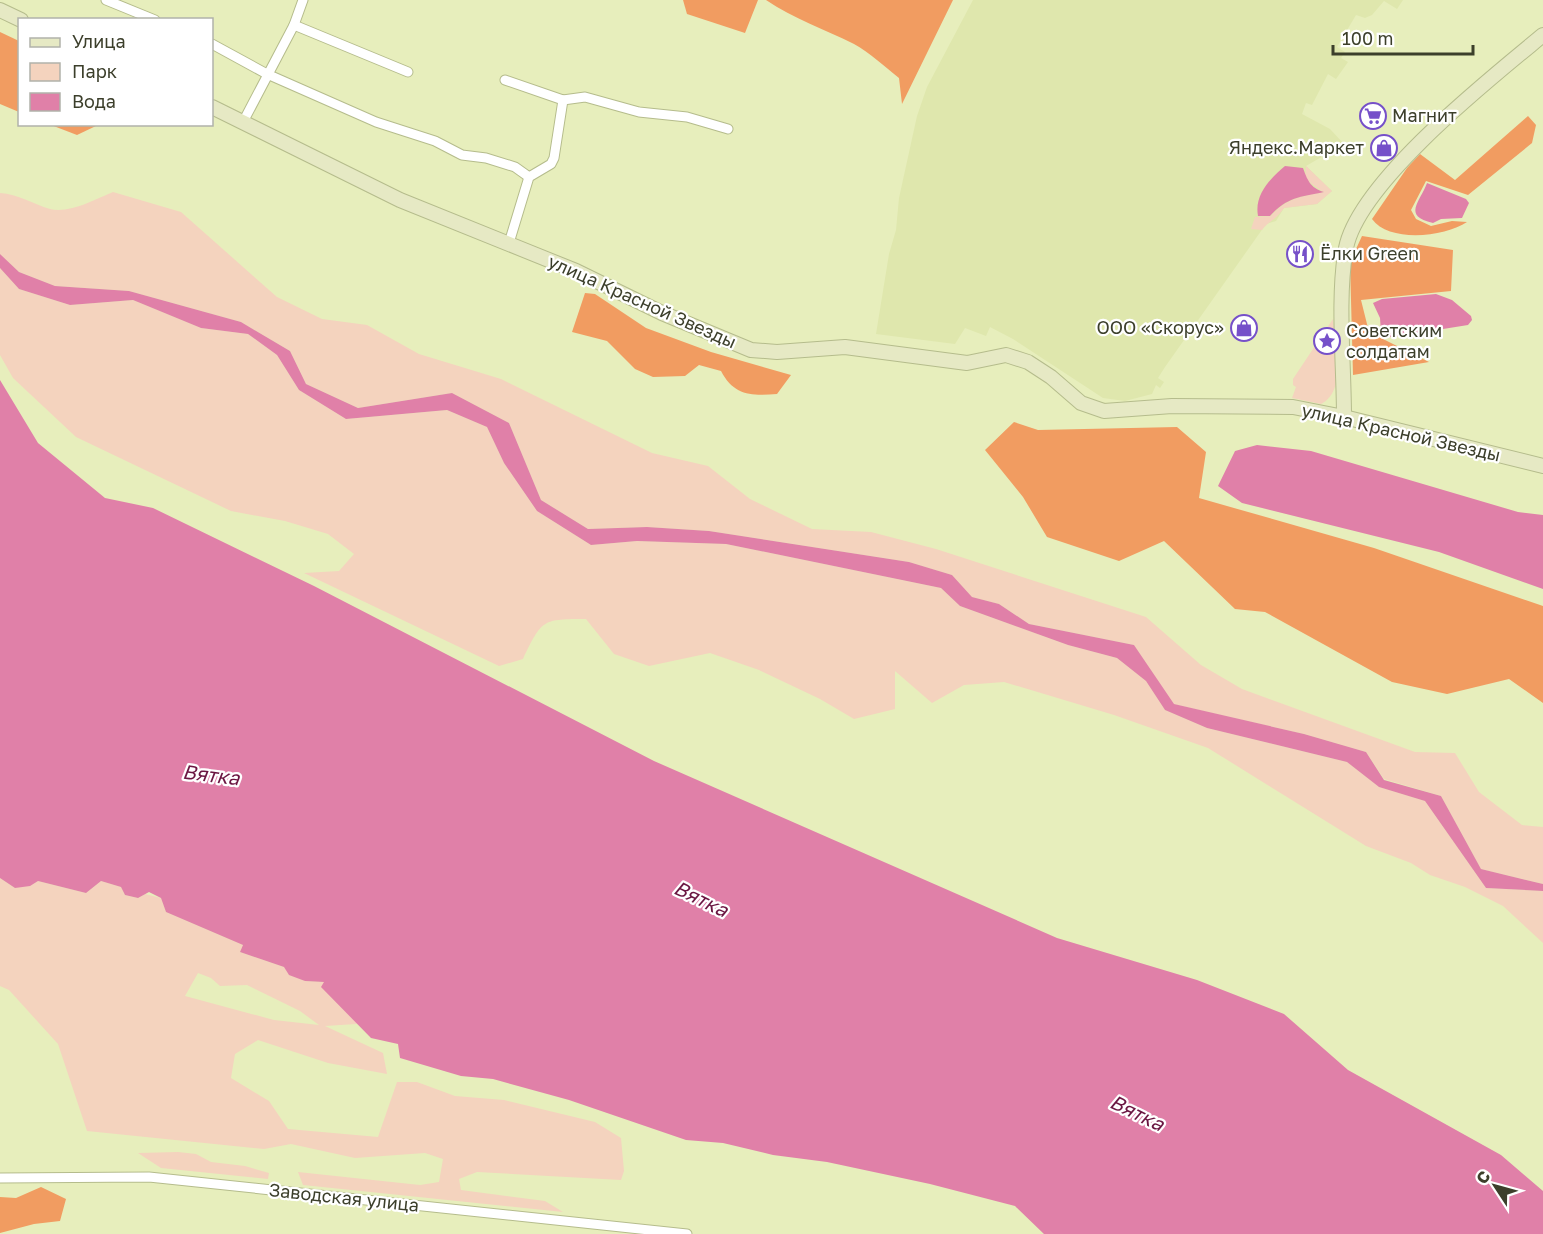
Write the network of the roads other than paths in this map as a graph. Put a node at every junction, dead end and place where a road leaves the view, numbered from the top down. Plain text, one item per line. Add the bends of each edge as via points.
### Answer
1 (106, 0) edge
2 (303, 0) edge
3 (0, 10) edge
4 (150, 18) edge
5 (18, 19) edge
6 (294, 25) junction
7 (1543, 35) edge
8 (213, 45) edge
9 (408, 72) dead end
10 (267, 74) junction
11 (505, 80) dead end
12 (563, 100) junction
13 (213, 107) edge
14 (243, 122) junction
15 (728, 129) dead end
16 (529, 177) junction
17 (509, 243) junction
18 (1344, 417) junction
19 (1543, 466) edge
20 (0, 1178) edge
21 (687, 1234) edge

1 - 4 street
2 - 6 street
3 - 5 street
6 - 9 street
6 - 10 street
7 - 18 street via 1419,144 1356,222 1346,248
8 - 10 street
10 - 14 street
10 - 16 street via 376,122 435,141 462,156 515,167
11 - 12 street
12 - 15 street via 585,97
12 - 16 street via 554,158 542,171
13 - 14 street, улица Красной Звезды
14 - 17 street, улица Красной Звезды via 400,200
16 - 17 street
17 - 18 street, улица Красной Звезды via 751,350 845,347 967,363 1006,355 1028,362 1081,403 1104,411 1182,406 1293,407
18 - 19 street, улица Красной Звезды
20 - 21 street, Заводская улица via 149,1177

